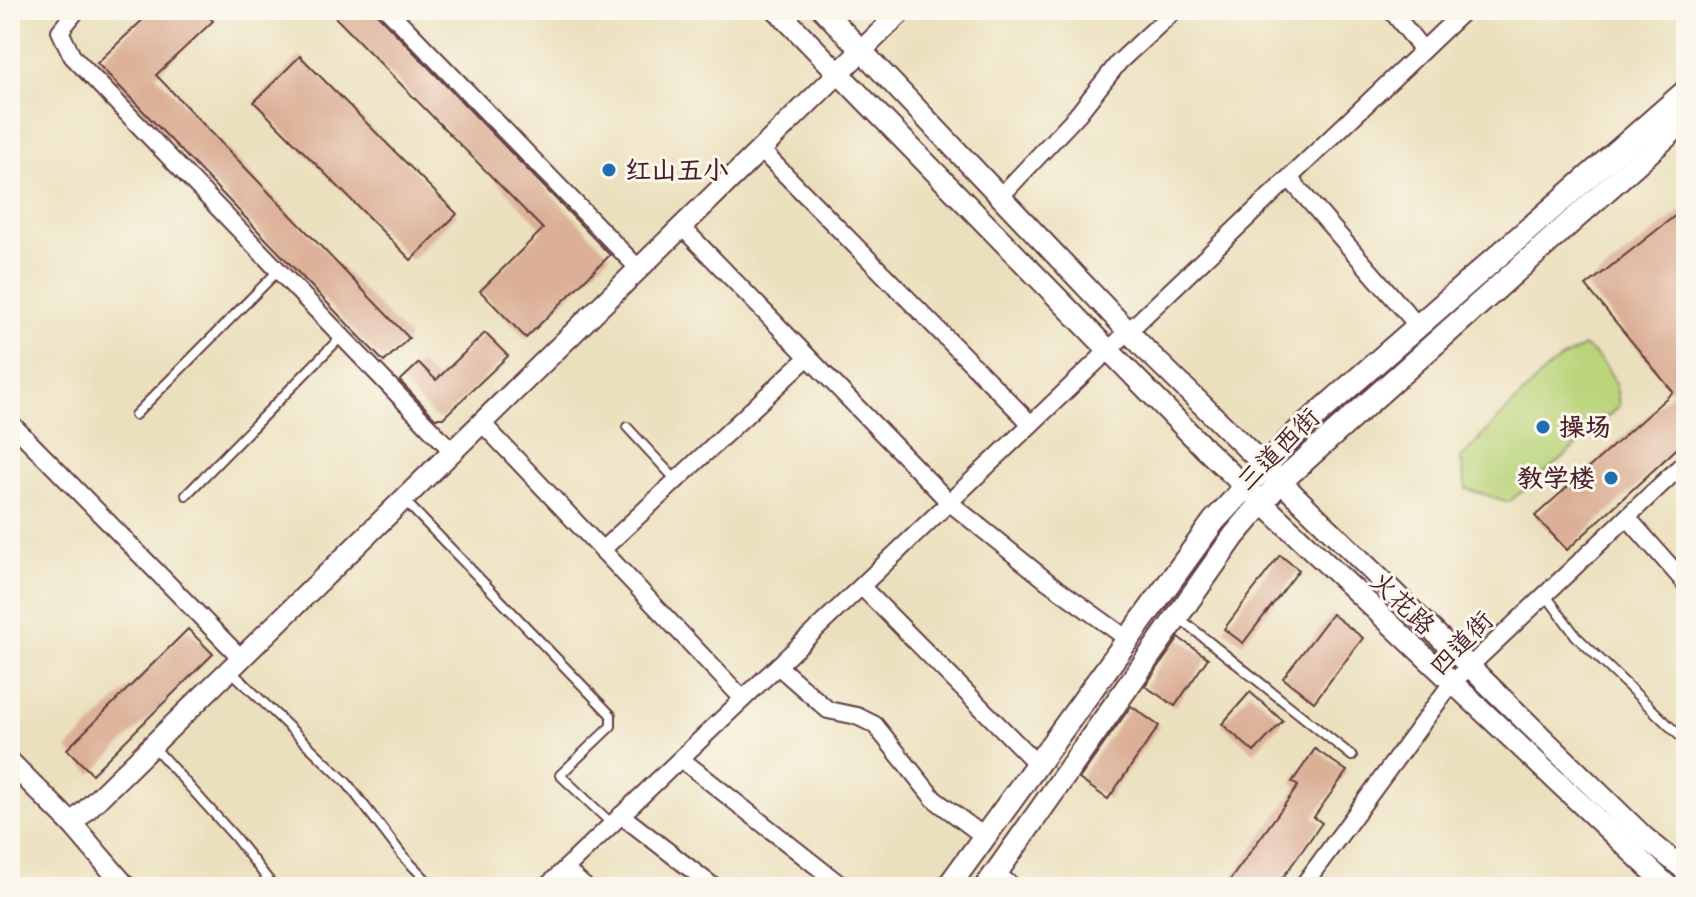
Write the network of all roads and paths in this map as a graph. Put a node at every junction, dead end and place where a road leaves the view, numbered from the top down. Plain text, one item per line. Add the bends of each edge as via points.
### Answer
1 (77, 10) edge
2 (777, 10) edge
3 (823, 10) edge
4 (903, 10) edge
5 (1175, 10) edge
6 (1391, 10) edge
7 (1465, 10) edge
8 (397, 13) edge
9 (861, 50) junction
10 (1423, 50) junction
11 (839, 71) junction
12 (1686, 91) edge
13 (1686, 119) edge
14 (760, 149) junction
15 (1289, 178) junction
16 (1000, 197) junction
17 (681, 226) junction
18 (638, 268) junction
19 (280, 269) junction
20 (1418, 326) junction
21 (1128, 332) junction
22 (342, 336) junction
23 (1108, 351) junction
24 (808, 357) junction
25 (135, 415) dead end
26 (10, 422) edge
27 (482, 423) junction
28 (1031, 424) junction
29 (627, 427) dead end
30 (453, 452) junction
31 (1686, 461) edge
32 (1262, 466) junction
33 (676, 480) junction
34 (1279, 483) junction
35 (1243, 486) junction
36 (186, 495) dead end
37 (404, 500) junction
38 (949, 502) junction
39 (1261, 503) junction
40 (1627, 517) junction
41 (602, 550) junction
42 (1686, 584) edge
43 (862, 587) junction
44 (1545, 594) junction
45 (1177, 617) junction
46 (1129, 640) junction
47 (236, 665) junction
48 (778, 666) junction
49 (1468, 666) junction
50 (1451, 684) junction
51 (743, 699) junction
52 (1686, 742) edge
53 (153, 745) junction
54 (1352, 756) dead end
55 (681, 759) junction
56 (10, 762) edge
57 (1039, 766) junction
58 (617, 820) junction
59 (72, 824) junction
60 (985, 837) junction
61 (565, 869) junction
62 (1686, 871) edge
63 (999, 883) edge
64 (126, 887) edge
65 (274, 887) edge
66 (433, 887) edge
67 (546, 887) edge
68 (585, 887) edge
69 (714, 887) edge
70 (843, 887) edge
71 (948, 887) edge
72 (1302, 887) edge
73 (1669, 887) edge

1 - 19 street via 60,31 72,56
2 - 11 street, 火花路
3 - 9 street
4 - 9 street
5 - 16 street via 1119,62
6 - 10 street
7 - 10 street
8 - 18 street
9 - 11 street
9 - 16 street
10 - 15 street
11 - 14 street
11 - 23 street, 火花路
12 - 20 main road
13 - 34 main road, 三道西街
14 - 17 street
14 - 28 street
15 - 20 street
15 - 21 street
16 - 21 street
17 - 18 street
17 - 24 street
18 - 27 street
19 - 22 street
19 - 25 lane
20 - 32 main road
21 - 23 street
21 - 32 street
22 - 30 street
22 - 36 lane
23 - 28 street
23 - 35 street, 火花路
24 - 33 street
24 - 38 street
26 - 47 street
27 - 30 street
27 - 41 street
28 - 38 street
29 - 33 lane
30 - 37 street
31 - 40 street, 四道街
32 - 34 street
32 - 35 main road
33 - 41 street
34 - 39 main road, 三道西街
34 - 49 street
35 - 39 street, 火花路
35 - 46 main road
37 - 47 street
37 - 58 lane via 611,715 611,726 560,775
38 - 43 street
38 - 46 street
39 - 45 main road, 三道西街
39 - 50 street, 火花路
40 - 42 street
40 - 44 street, 四道街
41 - 51 street
43 - 48 street
43 - 57 street
44 - 49 street, 四道街
44 - 52 lane via 1576,636
45 - 54 lane
45 - 63 main road, 三道西街
46 - 57 main road
47 - 53 street
47 - 66 lane via 347,783
48 - 51 street
48 - 60 street via 828,710 875,725 934,799
49 - 50 street, 四道街
49 - 62 street via 1644,837
50 - 72 street, 四道街
50 - 73 street, 火花路
51 - 55 street
53 - 59 street
53 - 65 lane
55 - 58 street
55 - 70 street
56 - 59 street
57 - 60 main road
58 - 61 street
58 - 69 street
59 - 64 street
60 - 71 main road
61 - 67 street
61 - 68 street

